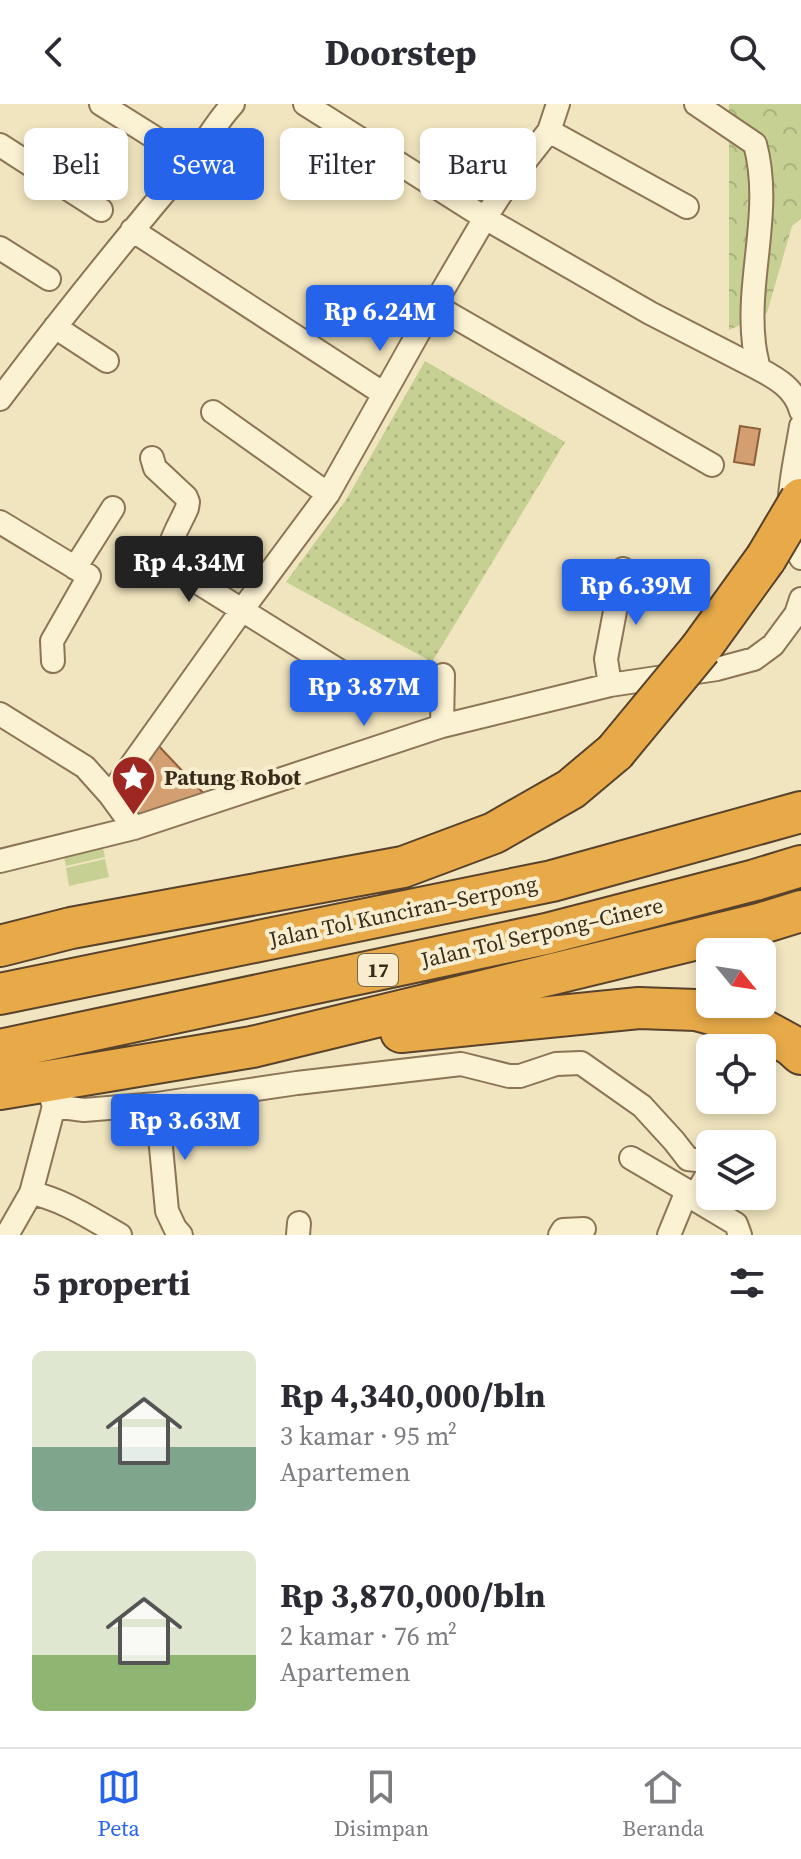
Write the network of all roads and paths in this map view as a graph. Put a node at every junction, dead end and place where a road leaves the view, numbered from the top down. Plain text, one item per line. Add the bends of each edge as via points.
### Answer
1 (101, 104) edge
2 (233, 104) edge
3 (305, 104) edge
4 (558, 104) edge
5 (696, 104) edge
6 (144, 131) edge
7 (549, 131) junction
8 (0, 145) edge
9 (687, 207) dead end
10 (101, 210) dead end
11 (485, 218) junction
12 (132, 230) junction
13 (0, 248) edge
14 (49, 279) dead end
15 (434, 305) junction
16 (55, 327) junction
17 (107, 361) dead end
18 (759, 369) junction
19 (384, 394) junction
20 (0, 399) edge
21 (801, 411) edge
22 (213, 412) dead end
23 (801, 426) edge
24 (152, 458) dead end
25 (712, 465) dead end
26 (328, 494) junction
27 (801, 499) edge
28 (113, 508) dead end
29 (0, 522) edge
30 (784, 558) edge
31 (75, 568) junction
32 (623, 569) dead end
33 (801, 599) edge
34 (242, 610) junction
35 (53, 661) dead end
36 (443, 675) dead end
37 (354, 680) dead end
38 (610, 685) junction
39 (0, 714) edge
40 (442, 726) junction
41 (110, 795) junction
42 (801, 812) edge
43 (134, 828) junction
44 (0, 861) edge
45 (801, 866) edge
46 (801, 911) edge
47 (0, 946) edge
48 (0, 994) edge
49 (252, 1047) junction
50 (0, 1050) edge
51 (801, 1054) edge
52 (0, 1089) edge
53 (157, 1104) junction
54 (631, 1158) dead end
55 (696, 1160) edge
56 (696, 1187) edge
57 (31, 1193) junction
58 (691, 1194) junction
59 (584, 1229) dead end
60 (7, 1235) edge
61 (120, 1235) edge
62 (181, 1235) edge
63 (560, 1235) edge
64 (669, 1235) edge
65 (740, 1235) edge

1 - 6 street
2 - 12 street
3 - 11 street
4 - 7 street
5 - 18 street via 755,144 761,166 754,296
7 - 9 street
7 - 11 street
8 - 10 street
11 - 15 street
11 - 18 street
12 - 16 street
12 - 19 street
13 - 14 street
15 - 19 street
15 - 25 street
16 - 17 street
16 - 20 street
18 - 21 street via 781,381 798,399
19 - 26 street
22 - 26 street
23 - 30 street
24 - 34 street via 155,468 188,502 169,547 170,565
26 - 34 street
27 - 30 highway, bridge
28 - 31 street
29 - 31 street
30 - 47 highway, bridge via 615,752 571,789 494,833 403,867 71,928
31 - 35 street via 89,576 52,641
32 - 38 street via 606,659
33 - 38 street via 773,645 754,659
34 - 37 street
34 - 41 street
36 - 40 street
38 - 40 street
39 - 41 street via 85,767
40 - 43 street
41 - 43 street
42 - 48 highway, Jalan Tol Kunciran–Serpong / 17 via 552,881
43 - 44 street
45 - 50 highway, Jalan Tol Serpong–Cinere / 17 via 546,934
46 - 49 highway
49 - 51 highway via 639,1008 696,1010 756,1026
49 - 52 highway
53 - 55 street via 461,1064 520,1076 556,1064 581,1063 642,1106 688,1159
53 - 57 street via 84,1110 53,1102
53 - 62 street via 167,1211
54 - 58 street
56 - 58 street
57 - 60 street
57 - 61 street
58 - 64 street
58 - 65 street via 736,1224
59 - 63 street via 563,1230

